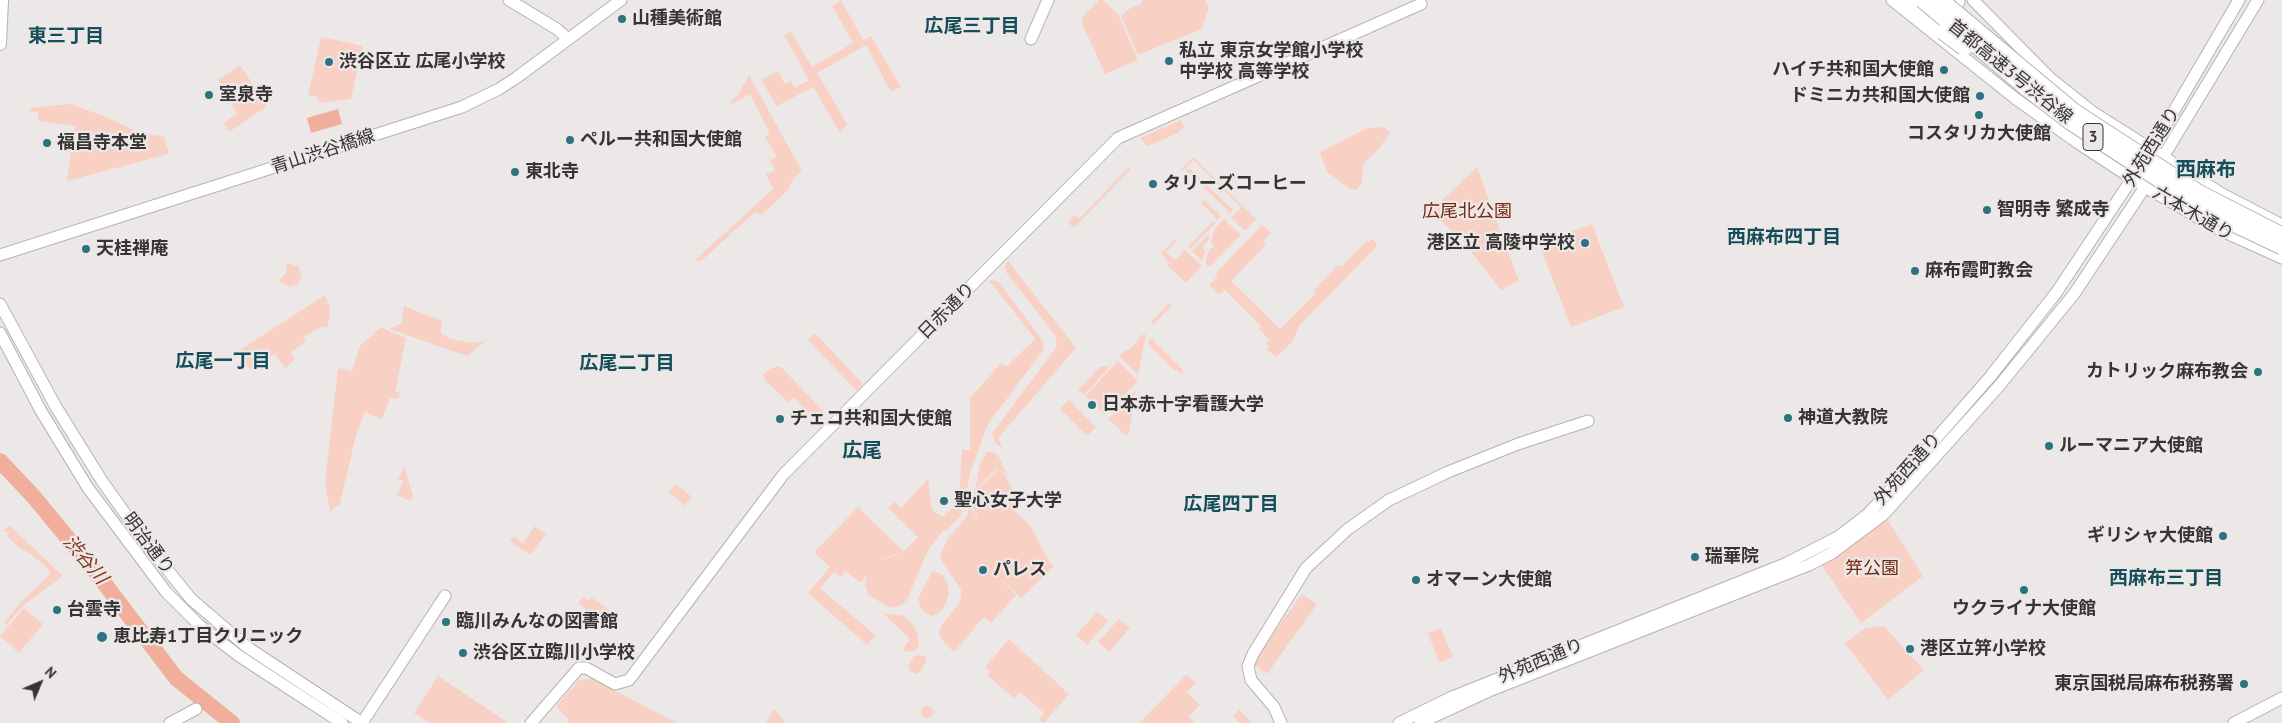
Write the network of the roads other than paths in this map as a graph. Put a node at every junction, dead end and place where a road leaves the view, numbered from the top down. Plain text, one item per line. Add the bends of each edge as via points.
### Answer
1 (2, 0) edge
2 (510, 0) edge
3 (621, 0) edge
4 (1048, 0) edge
5 (1892, 0) edge
6 (1905, 0) edge
7 (1914, 0) edge
8 (1922, 0) edge
9 (1943, 0) edge
10 (1956, 0) edge
11 (1973, 0) edge
12 (2239, 0) edge
13 (2266, 0) edge
14 (2253, 2) edge
15 (1421, 4) dead end
16 (1974, 25) dead end
17 (2220, 34) junction
18 (1959, 38) dead end
19 (1031, 39) dead end
20 (568, 40) junction
21 (0, 44) edge
22 (2026, 88) junction
23 (2074, 111) junction
24 (2107, 122) junction
25 (2151, 150) junction
26 (2163, 158) junction
27 (2141, 166) junction
28 (2155, 170) junction
29 (2132, 178) junction
30 (2145, 186) junction
31 (2203, 221) junction
32 (2259, 221) dead end
33 (2282, 225) edge
34 (2282, 230) edge
35 (2282, 235) edge
36 (2253, 238) dead end
37 (2282, 247) edge
38 (2282, 253) edge
39 (0, 255) edge
40 (2282, 258) edge
41 (0, 304) edge
42 (0, 332) edge
43 (1588, 421) dead end
44 (445, 596) dead end
45 (2282, 698) edge
46 (196, 709) dead end
47 (170, 723) edge
48 (342, 723) edge
49 (362, 723) edge
50 (531, 723) edge
51 (1281, 723) edge
52 (1400, 723) edge
53 (1420, 723) edge
54 (2234, 723) edge

1 - 21 main road
2 - 20 main road via 557,29
3 - 20 main road, 青山渋谷橋線
4 - 19 main road
5 - 29 main road, 六本木通り via 2016,99
6 - 22 highway, bridge via 1988,67
7 - 18 main road
8 - 22 highway, 首都高速3号渋谷線 / 3, bridge
9 - 16 main road
9 - 23 highway, 首都高速3号渋谷線 / 3, bridge
10 - 23 highway, bridge
11 - 24 main road, 六本木通り via 2050,78
12 - 17 main road, 外苑西通り
13 - 14 main road
14 - 17 main road
14 - 26 main road, 外苑西通り
15 - 50 main road, 日赤通り via 1126,133 1112,143 783,475 629,680 615,684 586,668 579,668
17 - 25 main road, 外苑西通り
20 - 39 main road, 青山渋谷橋線 via 499,90 462,107
22 - 37 highway, 首都高速3号渋谷線 / 3, bridge via 2070,122 2167,185 2225,220
23 - 35 highway, 首都高速3号渋谷線 / 3, bridge via 2200,193
24 - 25 main road, 六本木通り
24 - 27 main road via 2105,133 2109,141
25 - 26 main road, 六本木通り
25 - 27 main road, 外苑西通り
25 - 28 main road via 2149,159
26 - 28 main road, 外苑西通り
26 - 33 main road, 六本木通り
27 - 29 main road, 外苑西通り
27 - 30 main road via 2149,174
28 - 30 main road, 外苑西通り
28 - 31 main road via 2180,190
29 - 30 main road, 六本木通り
29 - 52 main road, 外苑西通り via 2056,294 1990,377 1877,505 1838,537 1787,563 1452,697
30 - 31 main road, 六本木通り
30 - 53 main road, 外苑西通り via 2074,294 1999,386 1890,508 1832,553 1742,593 1489,691
31 - 40 main road, 六本木通り
32 - 34 main road
36 - 38 main road
41 - 49 main road, 明治通り via 102,481 186,593 247,647
42 - 48 main road, 明治通り via 40,411 88,488 166,592 199,625 239,656
43 - 51 main road via 1518,444 1389,500 1348,529 1306,568 1248,666 1255,688 1274,707
44 - 49 main road
45 - 54 main road
46 - 47 main road

